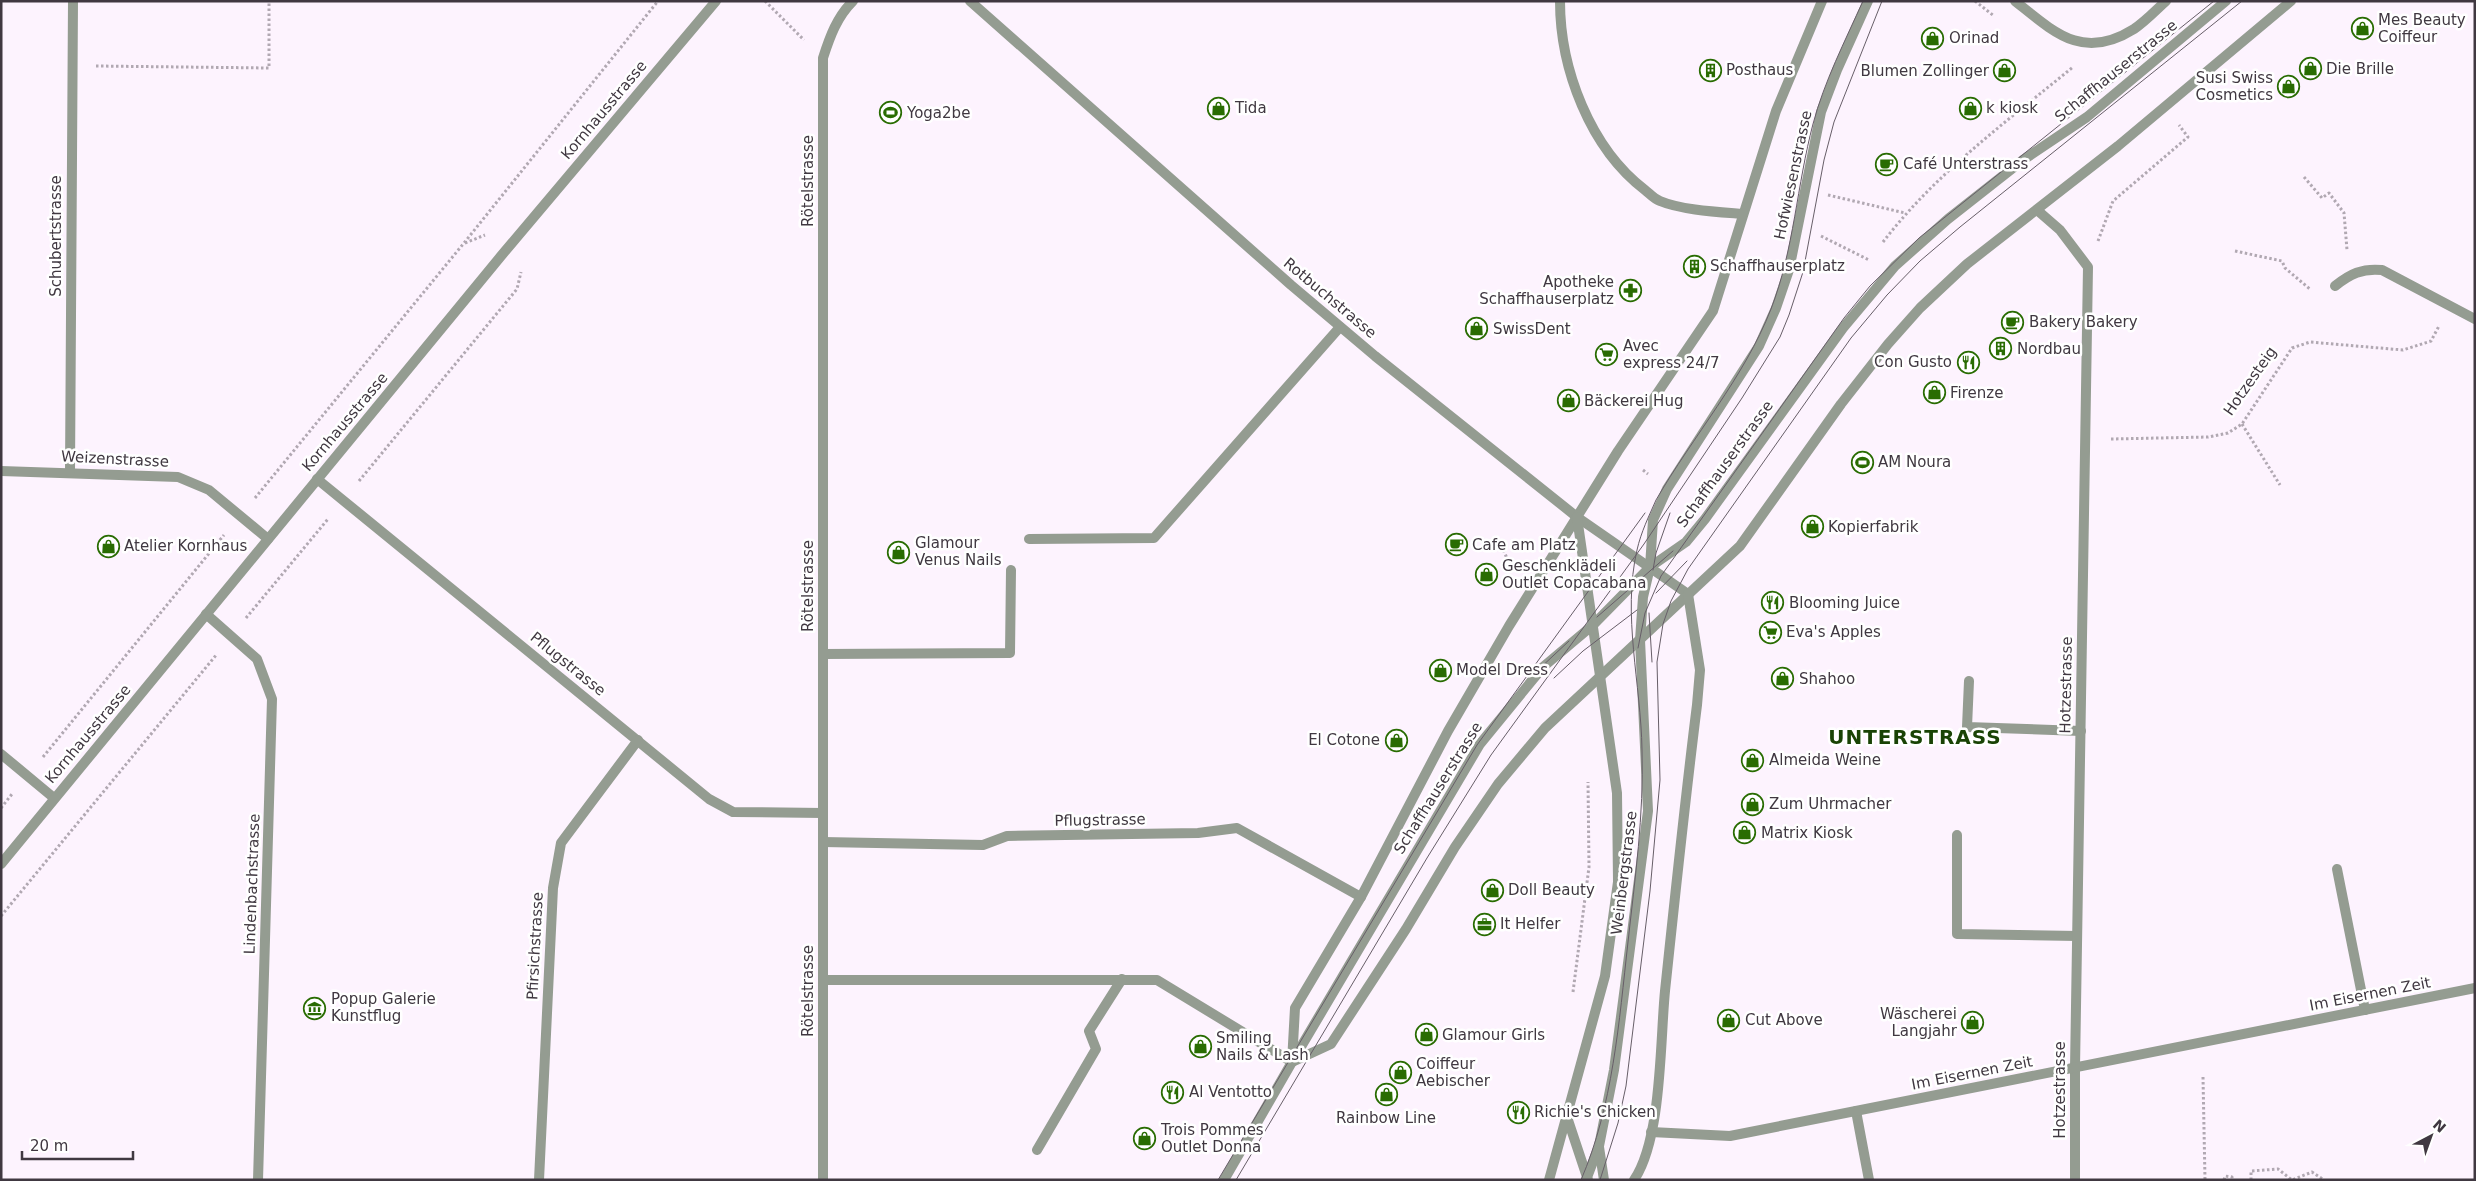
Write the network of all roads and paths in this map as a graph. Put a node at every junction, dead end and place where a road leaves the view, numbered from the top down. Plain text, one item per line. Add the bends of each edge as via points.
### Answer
1 (73, 1) edge
2 (270, 1) edge
3 (658, 1) edge
4 (716, 1) edge
5 (765, 1) edge
6 (853, 1) edge
7 (970, 1) edge
8 (1560, 1) edge
9 (1822, 1) edge
10 (1868, 1) edge
11 (2015, 1) edge
12 (2166, 1) edge
13 (2226, 1) edge
14 (2291, 1) edge
15 (823, 58) junction
16 (93, 66) dead end
17 (2073, 66) dead end
18 (2188, 136) dead end
19 (2304, 177) dead end
20 (1828, 195) dead end
21 (2037, 210) junction
22 (1905, 213) junction
23 (1742, 214) junction
24 (1820, 236) dead end
25 (464, 243) dead end
26 (1880, 244) dead end
27 (2236, 251) dead end
28 (1874, 252) dead end
29 (1868, 260) junction
30 (1863, 267) dead end
31 (2088, 267) junction
32 (2360, 271) junction
33 (2335, 286) joint
34 (518, 289) dead end
35 (2450, 306) junction
36 (2475, 319) edge
37 (1340, 327) junction
38 (2242, 424) junction
39 (2111, 439) dead end
40 (1, 471) edge
41 (70, 472) junction
42 (317, 479) junction
43 (2280, 485) dead end
44 (344, 500) junction
45 (1577, 518) junction
46 (268, 539) junction
47 (1029, 540) dead end
48 (1499, 541) dead end
49 (1650, 567) junction
50 (1011, 570) dead end
51 (1508, 582) dead end
52 (1688, 594) junction
53 (206, 614) junction
54 (1593, 625) junction
55 (231, 636) junction
56 (1640, 640) junction
57 (823, 654) junction
58 (1600, 677) junction
59 (1969, 681) dead end
60 (2080, 731) junction
61 (638, 740) junction
62 (1, 754) edge
63 (1588, 774) dead end
64 (54, 798) junction
65 (823, 813) junction
66 (1957, 836) dead end
67 (823, 842) junction
68 (1, 864) edge
69 (2337, 869) dead end
70 (1361, 896) junction
71 (1, 916) edge
72 (2077, 936) junction
73 (1122, 979) junction
74 (823, 980) junction
75 (2475, 988) edge
76 (1572, 998) dead end
77 (2365, 1010) junction
78 (1292, 1062) junction
79 (2075, 1068) junction
80 (2203, 1078) dead end
81 (1856, 1112) junction
82 (1566, 1116) junction
83 (1651, 1132) junction
84 (1599, 1146) junction
85 (1037, 1150) dead end
86 (1586, 1179) edge
87 (258, 1180) edge
88 (540, 1180) edge
89 (823, 1180) edge
90 (1224, 1180) edge
91 (1549, 1180) edge
92 (1604, 1180) edge
93 (1634, 1180) edge
94 (1869, 1180) edge
95 (2075, 1180) edge
96 (2205, 1180) edge
97 (2224, 1180) edge
98 (2232, 1180) edge
99 (2251, 1180) edge
100 (2324, 1180) edge

1 - 41 street, Schubertstrasse
2 - 16 path via 269,68
3 - 25 path
4 - 42 street, Kornhausstrasse
5 - 15 path
6 - 15 street, Rötelstrasse via 843,12
7 - 37 street, Rotbuchstrasse
8 - 23 street via 1560,23 1575,89 1596,134 1629,178 1660,201
9 - 23 street, Hofwiesenstrasse via 1776,111
10 - 49 street, Hofwiesenstrasse via 1821,112 1789,270 1776,308 1759,346 1659,505 1653,520
11 - 12 street, Schaffhauserstrasse via 2061,36 2083,44 2110,39 2134,29
13 - 49 street, Schaffhauserstrasse via 2088,117 2023,160 1895,266 1843,328 1705,519 1686,542
14 - 21 street
15 - 57 street, Rötelstrasse
17 - 22 path via 1944,174
18 - 31 path via 2113,201
19 - 32 path via 2322,198 2329,193 2344,213 2346,249
20 - 22 path
21 - 31 street via 2060,230
21 - 52 street via 1967,264 1920,308 1840,404 1740,546
22 - 26 path
23 - 45 street via 1713,311 1618,451
24 - 29 path
27 - 33 path via 2282,261 2285,268 2312,291 2330,290
28 - 29 path
29 - 30 path
31 - 60 street, Hotzestrasse
32 - 33 street via 2350,274
32 - 35 street via 2382,270
34 - 44 path
35 - 36 street
35 - 38 path, Hotzesteig via 2431,341 2403,350 2310,342 2292,348
37 - 45 street, Rotbuchstrasse
37 - 47 street via 1154,538
38 - 39 path, Hotzesteig via 2228,433 2208,437
38 - 43 path
40 - 41 street, Weizenstrasse
41 - 46 street, Weizenstrasse via 178,477 209,490
42 - 44 street, Pflugstrasse
42 - 46 street, Kornhausstrasse
44 - 55 path
44 - 61 street, Pflugstrasse
45 - 49 street, Rotbuchstrasse
45 - 54 street, Weinbergstrasse
45 - 70 street, Schaffhauserstrasse via 1448,730
46 - 53 street, Kornhausstrasse
48 - 51 path via 1506,556
49 - 52 street, Rotbuchstrasse
49 - 54 street, Schaffhauserstrasse
49 - 56 street, Weinbergstrasse via 1643,596
50 - 57 street via 1010,653
52 - 56 street
52 - 83 street via 1700,670
53 - 55 street, Lindenbachstrasse
53 - 64 street, Kornhausstrasse
54 - 58 street, Weinbergstrasse
54 - 78 street, Schaffhauserstrasse via 1542,667 1480,744
55 - 71 path
55 - 87 street, Lindenbachstrasse via 257,659 272,699
56 - 58 street
56 - 84 street, Weinbergstrasse via 1648,811 1614,1070
57 - 65 street, Rötelstrasse
58 - 78 street via 1545,728 1498,784 1454,847 1406,929 1331,1044
58 - 82 street, Weinbergstrasse via 1617,794 1618,882 1605,976
59 - 60 street via 1967,727
60 - 72 street, Hotzestrasse
61 - 65 street, Pflugstrasse via 709,799 733,812
61 - 88 street, Pfirsichstrasse via 561,843 552,888
62 - 64 street
63 - 76 path via 1589,867
64 - 68 street, Kornhausstrasse
65 - 67 street, Rötelstrasse
66 - 72 street via 1956,934
67 - 70 street, Pflugstrasse via 983,845 1008,836 1198,833 1237,828
67 - 74 street, Rötelstrasse
69 - 77 street
70 - 78 street, Schaffhauserstrasse via 1295,1008
72 - 79 street, Hotzestrasse
73 - 74 street
73 - 78 street via 1157,980
73 - 85 street via 1089,1031 1096,1049
74 - 89 street, Rötelstrasse
75 - 77 street, Im Eisernen Zeit
77 - 79 street, Im Eisernen Zeit
78 - 90 street, Schaffhauserstrasse
79 - 81 street, Im Eisernen Zeit
79 - 95 street, Hotzestrasse
80 - 96 path
81 - 83 street, Im Eisernen Zeit via 1730,1136
81 - 94 street
82 - 86 street, Weinbergstrasse
82 - 91 street, Weinbergstrasse
83 - 93 street via 1641,1170
84 - 86 street, Weinbergstrasse
84 - 92 street
97 - 98 path via 2224,1176 2232,1177
99 - 100 path via 2251,1171 2278,1169 2292,1180 2312,1172

